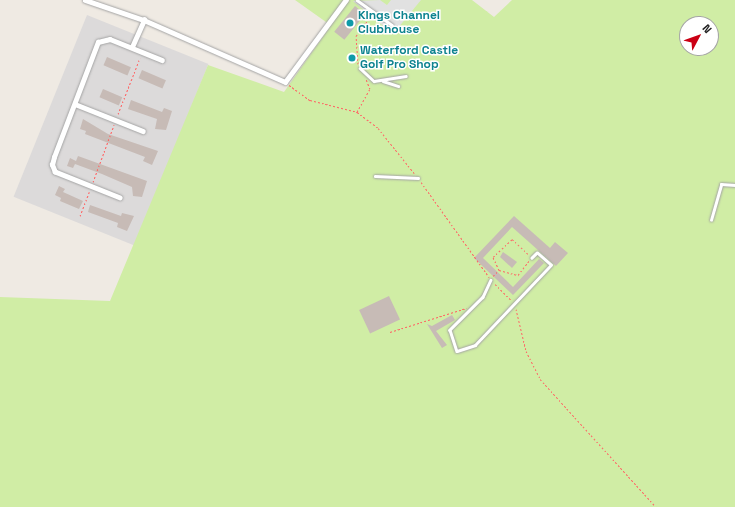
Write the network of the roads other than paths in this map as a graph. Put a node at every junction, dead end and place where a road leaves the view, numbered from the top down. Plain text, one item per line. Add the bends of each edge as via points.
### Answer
1 (85, 0) edge
2 (346, 0) edge
3 (357, 0) edge
4 (144, 20) junction
5 (392, 25) dead end
6 (132, 47) junction
7 (162, 60) dead end
8 (360, 68) road end
9 (406, 76) dead end
10 (381, 80) junction
11 (398, 86) dead end
12 (75, 104) junction
13 (143, 131) dead end
14 (375, 176) dead end
15 (418, 178) road end
16 (735, 185) edge
17 (120, 198) dead end
18 (711, 220) dead end
19 (532, 258) road end
20 (492, 280) road end

1 - 4 street
2 - 4 street via 285,82
3 - 5 lane
4 - 6 street
6 - 7 street
6 - 12 street via 110,39 98,42
8 - 10 lane via 374,81
9 - 10 lane
10 - 11 lane
12 - 13 street
12 - 17 street via 52,165 55,172
14 - 15 lane
16 - 18 lane via 721,184
19 - 20 lane via 537,253 551,265 472,347 457,351 450,330 483,296

